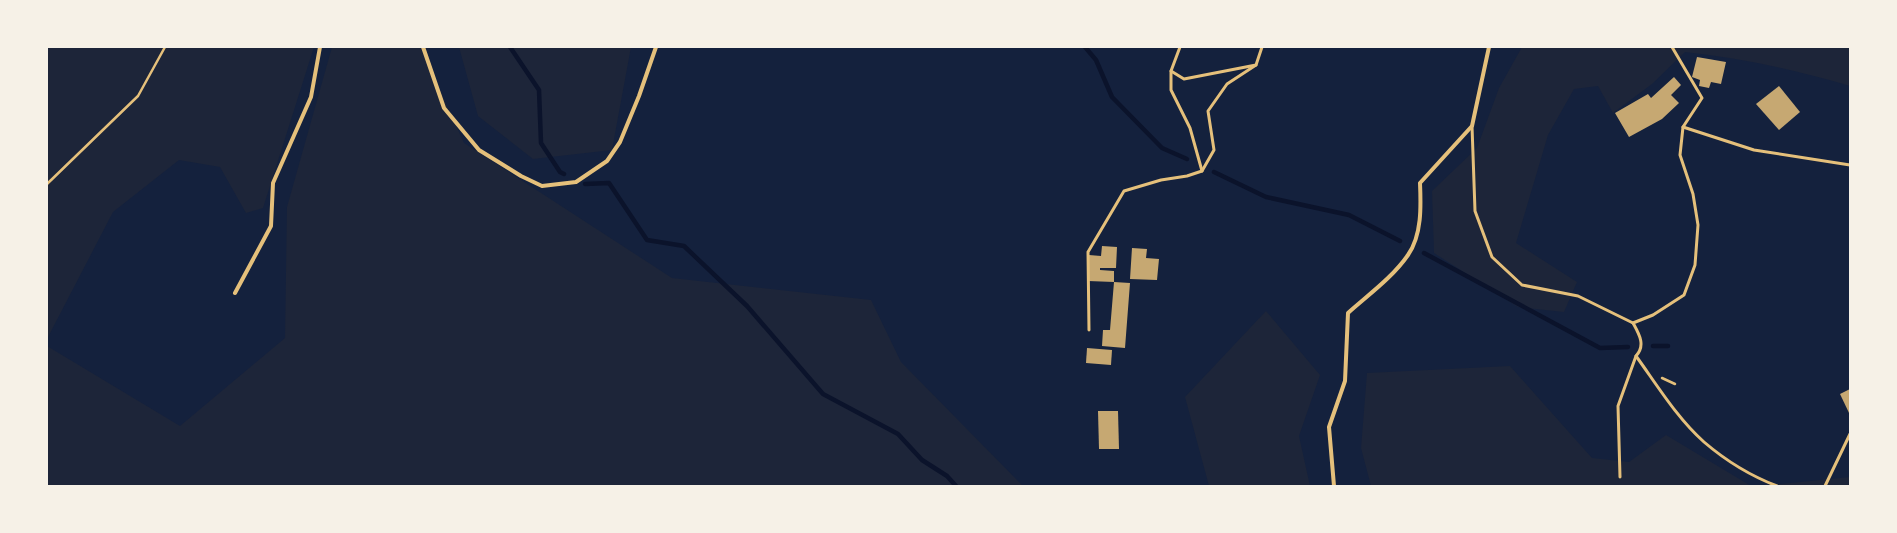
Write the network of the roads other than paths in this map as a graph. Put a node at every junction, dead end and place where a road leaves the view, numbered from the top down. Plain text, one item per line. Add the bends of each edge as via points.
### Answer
1 (320, 47) edge
2 (423, 47) edge
3 (656, 47) edge
4 (1180, 47) edge
5 (1262, 47) edge
6 (1489, 47) edge
7 (1672, 47) edge
8 (1256, 65) junction
9 (1171, 71) junction
10 (1472, 126) junction
11 (1683, 127) junction
12 (1850, 165) edge
13 (1202, 171) junction
14 (235, 293) dead end
15 (1633, 323) junction
16 (1089, 330) dead end
17 (1636, 356) junction
18 (1850, 434) edge
19 (1620, 477) dead end
20 (1334, 486) edge
21 (1777, 486) edge
22 (1826, 486) edge

1 - 14 street via 311,97 272,183 271,226
2 - 3 street via 444,108 479,150 542,186 576,182 608,161 620,142
4 - 9 lane
5 - 8 lane
6 - 10 street
7 - 11 lane via 1702,98
8 - 9 lane via 1184,79
8 - 13 lane via 1226,84 1208,111 1214,150
9 - 13 lane via 1172,90 1190,128
10 - 15 lane via 1475,211 1492,258 1522,285 1578,296
10 - 20 street via 1420,183 1421,212 1418,232 1409,255 1382,284 1348,313 1345,380 1329,427
11 - 12 lane via 1754,150
11 - 15 lane via 1680,155 1693,194 1698,225 1695,265 1684,295 1653,315
13 - 16 lane via 1124,191 1088,252
15 - 17 lane via 1642,339 1640,352
17 - 19 lane via 1618,406
17 - 21 lane via 1674,408 1704,442 1755,477
18 - 22 lane

